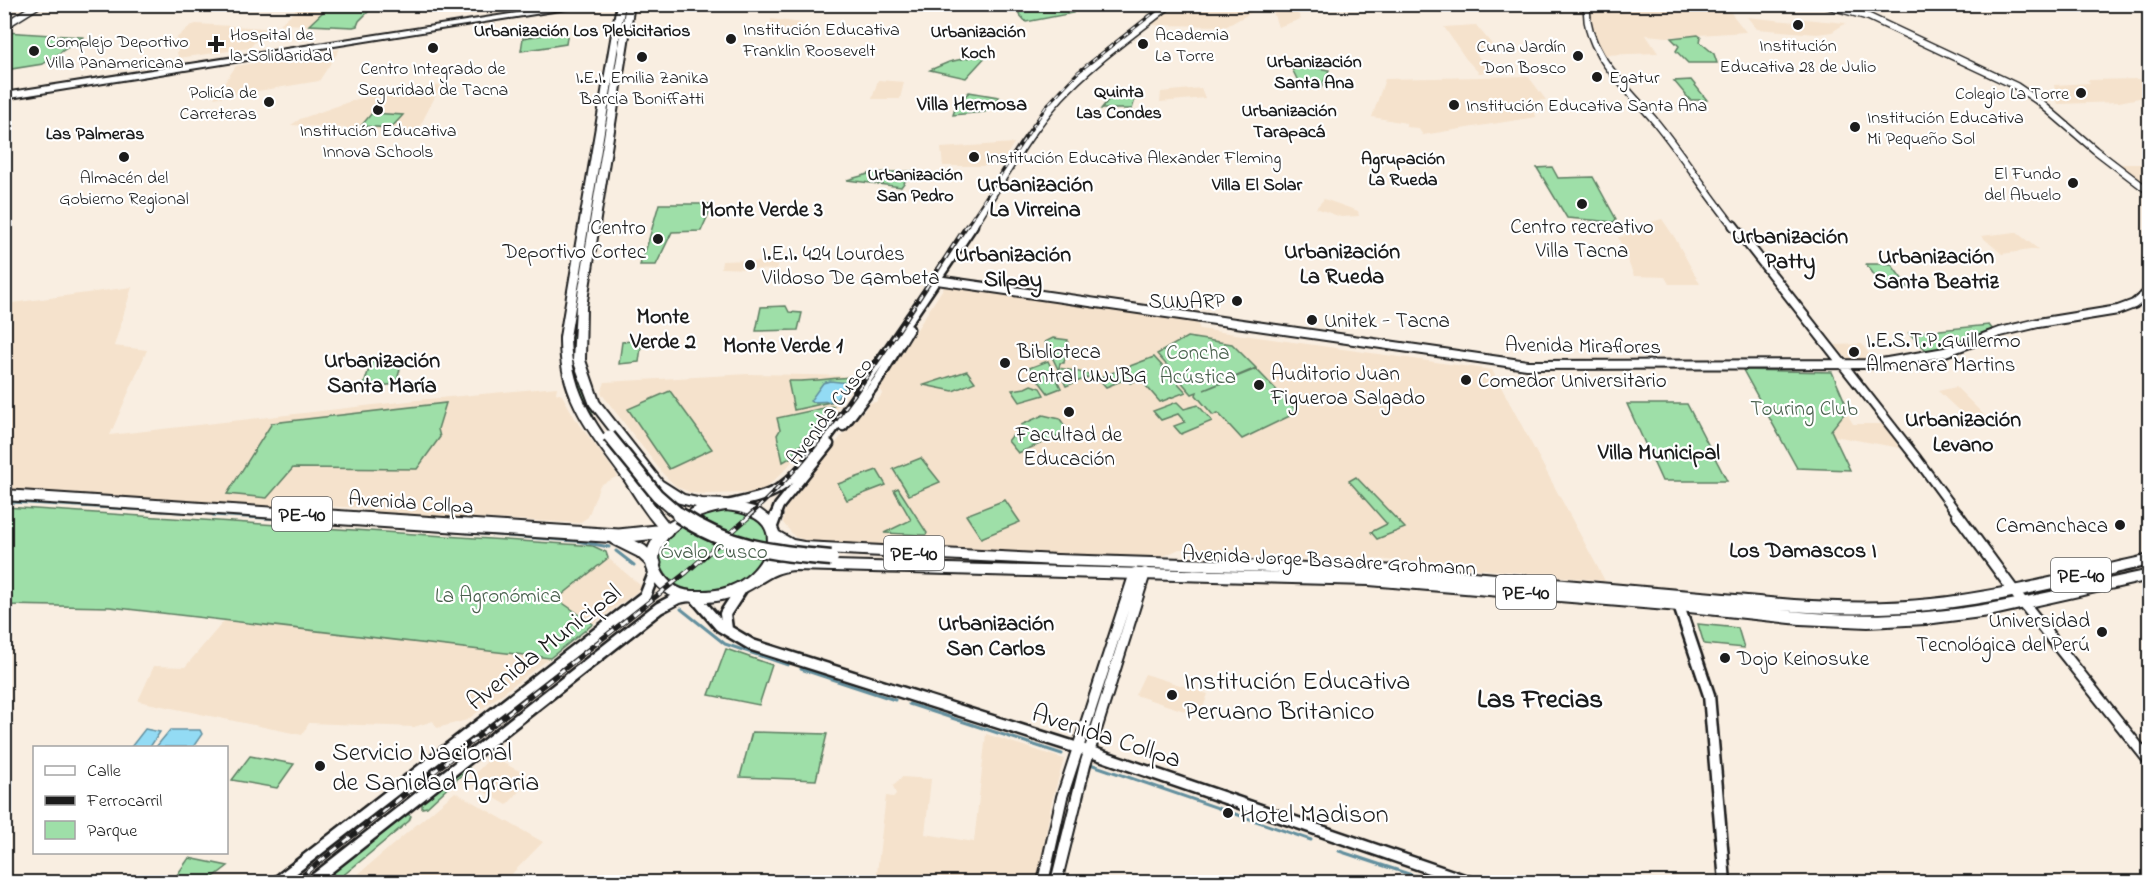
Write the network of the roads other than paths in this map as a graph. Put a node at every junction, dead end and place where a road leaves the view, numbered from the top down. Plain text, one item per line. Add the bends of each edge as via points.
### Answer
1 (39, 4) edge
2 (565, 4) edge
3 (593, 4) edge
4 (621, 4) edge
5 (630, 4) edge
6 (1170, 4) edge
7 (1587, 4) edge
8 (1823, 4) edge
9 (4, 26) edge
10 (4, 92) edge
11 (18, 92) junction
12 (4, 96) edge
13 (605, 165) junction
14 (594, 166) junction
15 (2150, 192) edge
16 (597, 218) junction
17 (586, 219) junction
18 (937, 280) junction
19 (2150, 291) edge
20 (914, 315) junction
21 (1845, 366) junction
22 (594, 402) junction
23 (580, 409) junction
24 (609, 436) junction
25 (4, 495) edge
26 (724, 505) junction
27 (666, 530) junction
28 (773, 531) junction
29 (600, 534) junction
30 (2150, 560) edge
31 (954, 561) junction
32 (654, 567) junction
33 (1140, 573) junction
34 (2150, 575) edge
35 (756, 578) junction
36 (2068, 578) junction
37 (742, 588) junction
38 (2013, 591) junction
39 (2076, 592) junction
40 (692, 597) junction
41 (1677, 599) junction
42 (2024, 603) junction
43 (730, 634) junction
44 (1083, 749) junction
45 (2150, 762) edge
46 (277, 882) edge
47 (311, 882) edge
48 (1043, 882) edge
49 (1056, 882) edge
50 (1470, 882) edge
51 (1725, 882) edge

1 - 9 street
2 - 11 highway
3 - 11 highway
4 - 14 highway
5 - 13 highway
6 - 18 main road, Avenida Cusco via 1063,93 1027,140
7 - 21 street via 1592,36 1610,71 1654,120
8 - 15 street via 1869,16 2016,86
10 - 11 highway
11 - 12 highway
13 - 14 highway
13 - 16 highway
14 - 17 highway
16 - 17 highway
16 - 22 highway via 578,344 581,371
17 - 23 highway via 564,345 567,378
18 - 20 main road, Avenida Cusco
18 - 21 street, Avenida Miraflores via 1527,365
19 - 21 street, Avenida Miraflores via 2134,304 2118,310 2010,330 1913,359
20 - 26 main road, Avenida Cusco via 841,419 791,478 759,497
20 - 28 main road, Avenida Cusco via 878,380 779,506
21 - 38 street
22 - 24 highway
22 - 26 highway via 661,488 680,499
23 - 24 highway
23 - 27 highway
24 - 31 highway, bridge via 648,487 676,514 717,538 756,550 831,558
25 - 29 main road, Avenida Collpa / PE-40
26 - 27 highway via 692,512
26 - 28 highway via 755,511
27 - 29 main road, PE-40 via 628,536
27 - 32 highway via 655,550
28 - 31 highway, Avenida Jorge Basadre Grohmann / PE-40 via 790,544 804,548
28 - 35 highway via 776,544 770,562
29 - 32 main road, PE-40 via 641,551
30 - 36 highway, Avenida Jorge Basadre Grohmann / PE-40
31 - 33 highway, Avenida Jorge Basadre Grohmann / PE-40
31 - 35 highway, Avenida Jorge Basadre Grohmann / PE-40 via 787,565
31 - 41 highway, Avenida Jorge Basadre Grohmann / PE-40 via 1396,570
32 - 40 highway via 668,588
32 - 46 main road, Avenida Municipal via 645,596
33 - 41 highway, Avenida Jorge Basadre Grohmann / PE-40 via 1387,581
33 - 44 street
34 - 39 highway, Avenida Jorge Basadre Grohmann / PE-40
35 - 37 highway
36 - 38 highway, Avenida Jorge Basadre Grohmann / PE-40
36 - 39 highway
37 - 40 highway via 724,595
37 - 43 main road via 724,614
38 - 41 highway, Avenida Jorge Basadre Grohmann / PE-40 via 1952,602 1851,608
38 - 42 street
39 - 42 highway, Avenida Jorge Basadre Grohmann / PE-40
40 - 43 main road, Avenida Collpa
40 - 47 main road, Avenida Municipal via 678,598 659,608
41 - 42 highway, Avenida Jorge Basadre Grohmann / PE-40 via 1800,618 1868,621 1945,616
41 - 51 main road via 1709,695
42 - 45 street
43 - 44 main road, Avenida Collpa via 797,660
44 - 48 street via 1062,798
44 - 49 street
44 - 50 main road, Avenida Collpa

